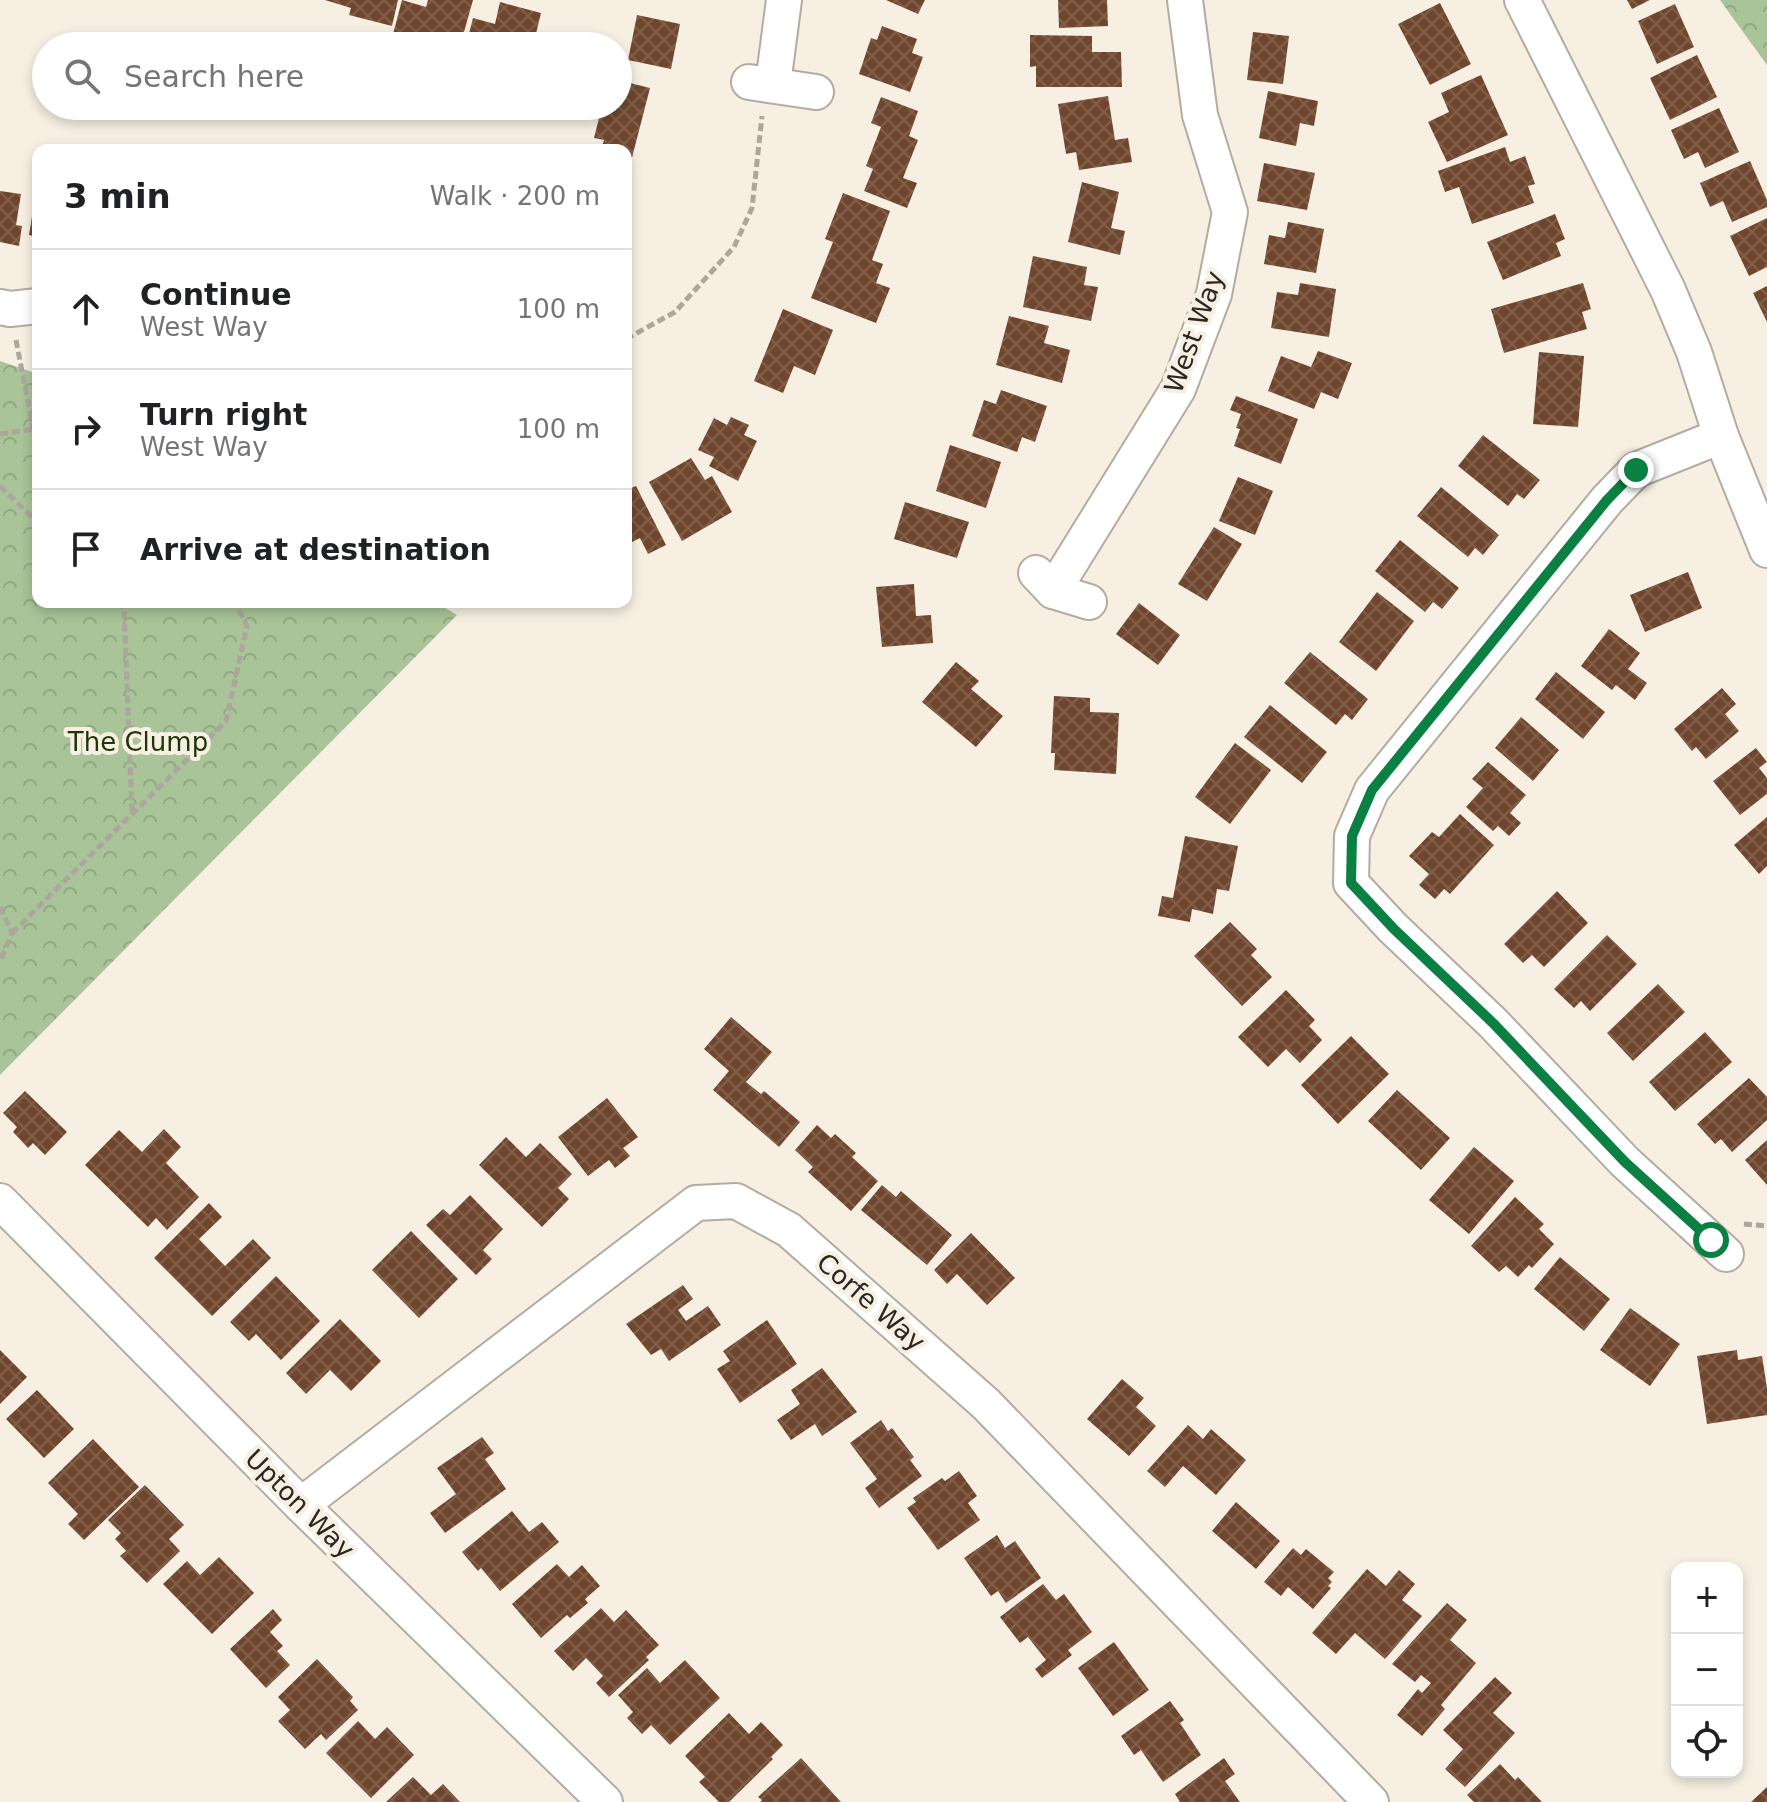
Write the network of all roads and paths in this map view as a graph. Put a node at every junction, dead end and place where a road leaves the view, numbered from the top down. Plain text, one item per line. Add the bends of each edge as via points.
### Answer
1 (784, 0) edge
2 (1185, 0) edge
3 (1522, 0) edge
4 (762, 83) junction
5 (816, 92) dead end
6 (16, 307) edge
7 (632, 336) edge
8 (32, 406) edge
9 (32, 431) edge
10 (0, 434) edge
11 (1721, 436) junction
12 (0, 486) edge
13 (32, 517) edge
14 (1767, 550) edge
15 (1089, 602) dead end
16 (124, 608) edge
17 (238, 608) edge
18 (132, 814) junction
19 (0, 907) edge
20 (12, 933) junction
21 (0, 961) edge
22 (0, 1201) edge
23 (1726, 1254) dead end
24 (301, 1505) junction
25 (605, 1802) edge
26 (1371, 1802) edge

1 - 4 street
2 - 15 street, West Way via 1200,115 1230,212 1214,294 1178,389 1044,582
3 - 11 street via 1668,290
4 - 5 street
4 - 7 path via 752,208 734,247 675,312
6 - 8 path
9 - 10 path
11 - 14 street
11 - 23 street via 1636,470 1607,500 1372,790 1352,836 1351,883 1625,1162
12 - 13 path
16 - 18 path
17 - 18 path via 247,626 226,721
18 - 20 path
19 - 20 path
20 - 21 path
22 - 24 street, Upton Way
24 - 25 street, Upton Way
24 - 26 street, Corfe Way via 696,1203 736,1201 789,1230 986,1404

